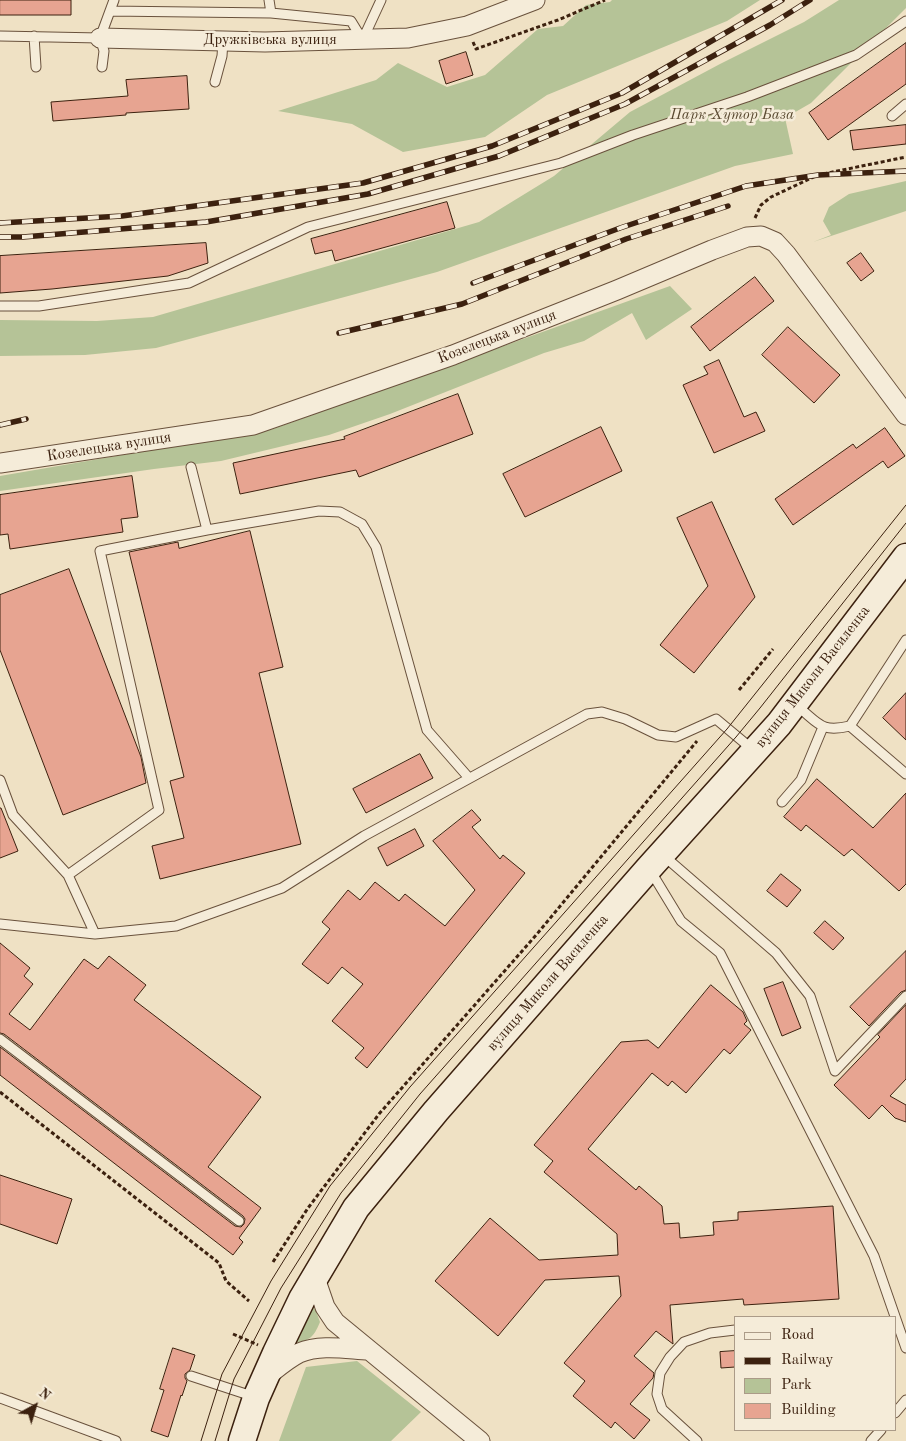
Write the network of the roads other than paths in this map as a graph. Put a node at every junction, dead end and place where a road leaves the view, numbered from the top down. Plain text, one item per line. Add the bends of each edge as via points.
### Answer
1 (114, 0) edge
2 (269, 0) edge
3 (381, 0) edge
4 (535, 0) edge
5 (110, 11) junction
6 (270, 14) junction
7 (906, 21) edge
8 (0, 36) edge
9 (34, 36) junction
10 (100, 38) junction
11 (363, 39) junction
12 (223, 41) junction
13 (36, 67) dead end
14 (102, 67) dead end
15 (215, 82) dead end
16 (906, 104) edge
17 (892, 116) dead end
18 (0, 306) edge
19 (906, 414) edge
20 (0, 463) edge
21 (191, 467) dead end
22 (207, 530) junction
23 (906, 557) edge
24 (906, 640) edge
25 (795, 704) junction
26 (850, 726) junction
27 (823, 727) junction
28 (754, 751) junction
29 (906, 774) edge
30 (468, 778) junction
31 (0, 780) edge
32 (782, 802) dead end
33 (655, 861) junction
34 (68, 875) junction
35 (0, 924) edge
36 (95, 934) junction
37 (906, 996) edge
38 (0, 1039) edge
39 (239, 1221) dead end
40 (315, 1278) junction
41 (895, 1316) edge
42 (896, 1320) edge
43 (734, 1330) edge
44 (906, 1348) edge
45 (369, 1350) junction
46 (191, 1376) dead end
47 (261, 1387) junction
48 (0, 1398) edge
49 (906, 1400) edge
50 (896, 1412) edge
51 (880, 1431) edge
52 (116, 1441) edge
53 (242, 1441) edge
54 (480, 1441) edge
55 (697, 1441) edge
56 (872, 1441) edge

1 - 5 lane
2 - 6 lane
3 - 11 lane
4 - 11 street, Дружківська вулиця via 467,26 408,38
5 - 6 lane
5 - 10 lane
6 - 11 lane via 351,21
7 - 18 lane via 856,55 747,97 633,135 562,163 308,227 189,283 39,306
8 - 9 lane, Дружківська вулиця
9 - 10 lane, Дружківська вулиця
9 - 13 lane
10 - 12 street, Дружківська вулиця
10 - 14 lane via 104,51
11 - 12 street, Дружківська вулиця
12 - 15 lane
16 - 17 lane
19 - 20 street, Козелецька вулиця via 786,254 775,242 761,236 747,237 712,250 452,355 253,425
21 - 22 lane
22 - 30 lane via 319,511 340,512 362,524 376,547 427,730
22 - 34 lane via 100,551 159,810
23 - 25 main road, вулиця Миколи Василенка
24 - 26 lane
25 - 27 lane
25 - 28 main road, вулиця Миколи Василенка
26 - 27 lane via 838,729
26 - 29 lane
27 - 32 lane via 801,780
28 - 30 lane via 716,719 676,737 658,735 602,712 587,714
28 - 33 main road, вулиця Миколи Василенка
30 - 36 lane via 364,836 282,888 176,926
31 - 34 lane via 13,816
33 - 37 lane via 776,954 810,996 836,1071
33 - 40 main road, вулиця Миколи Василенка via 436,1111 356,1208
33 - 41 lane via 681,921 720,953 874,1256
34 - 36 lane
35 - 36 lane
38 - 39 lane
40 - 45 street via 325,1307 336,1322
40 - 47 main road, вулиця Миколи Василенка
42 - 44 lane
43 - 55 lane via 710,1332 684,1342 660,1374 657,1394 662,1409
45 - 47 street via 320,1348 300,1353 289,1359
45 - 54 street
46 - 47 lane
47 - 53 main road, вулиця Миколи Василенка
48 - 52 lane
49 - 50 lane
51 - 56 lane

